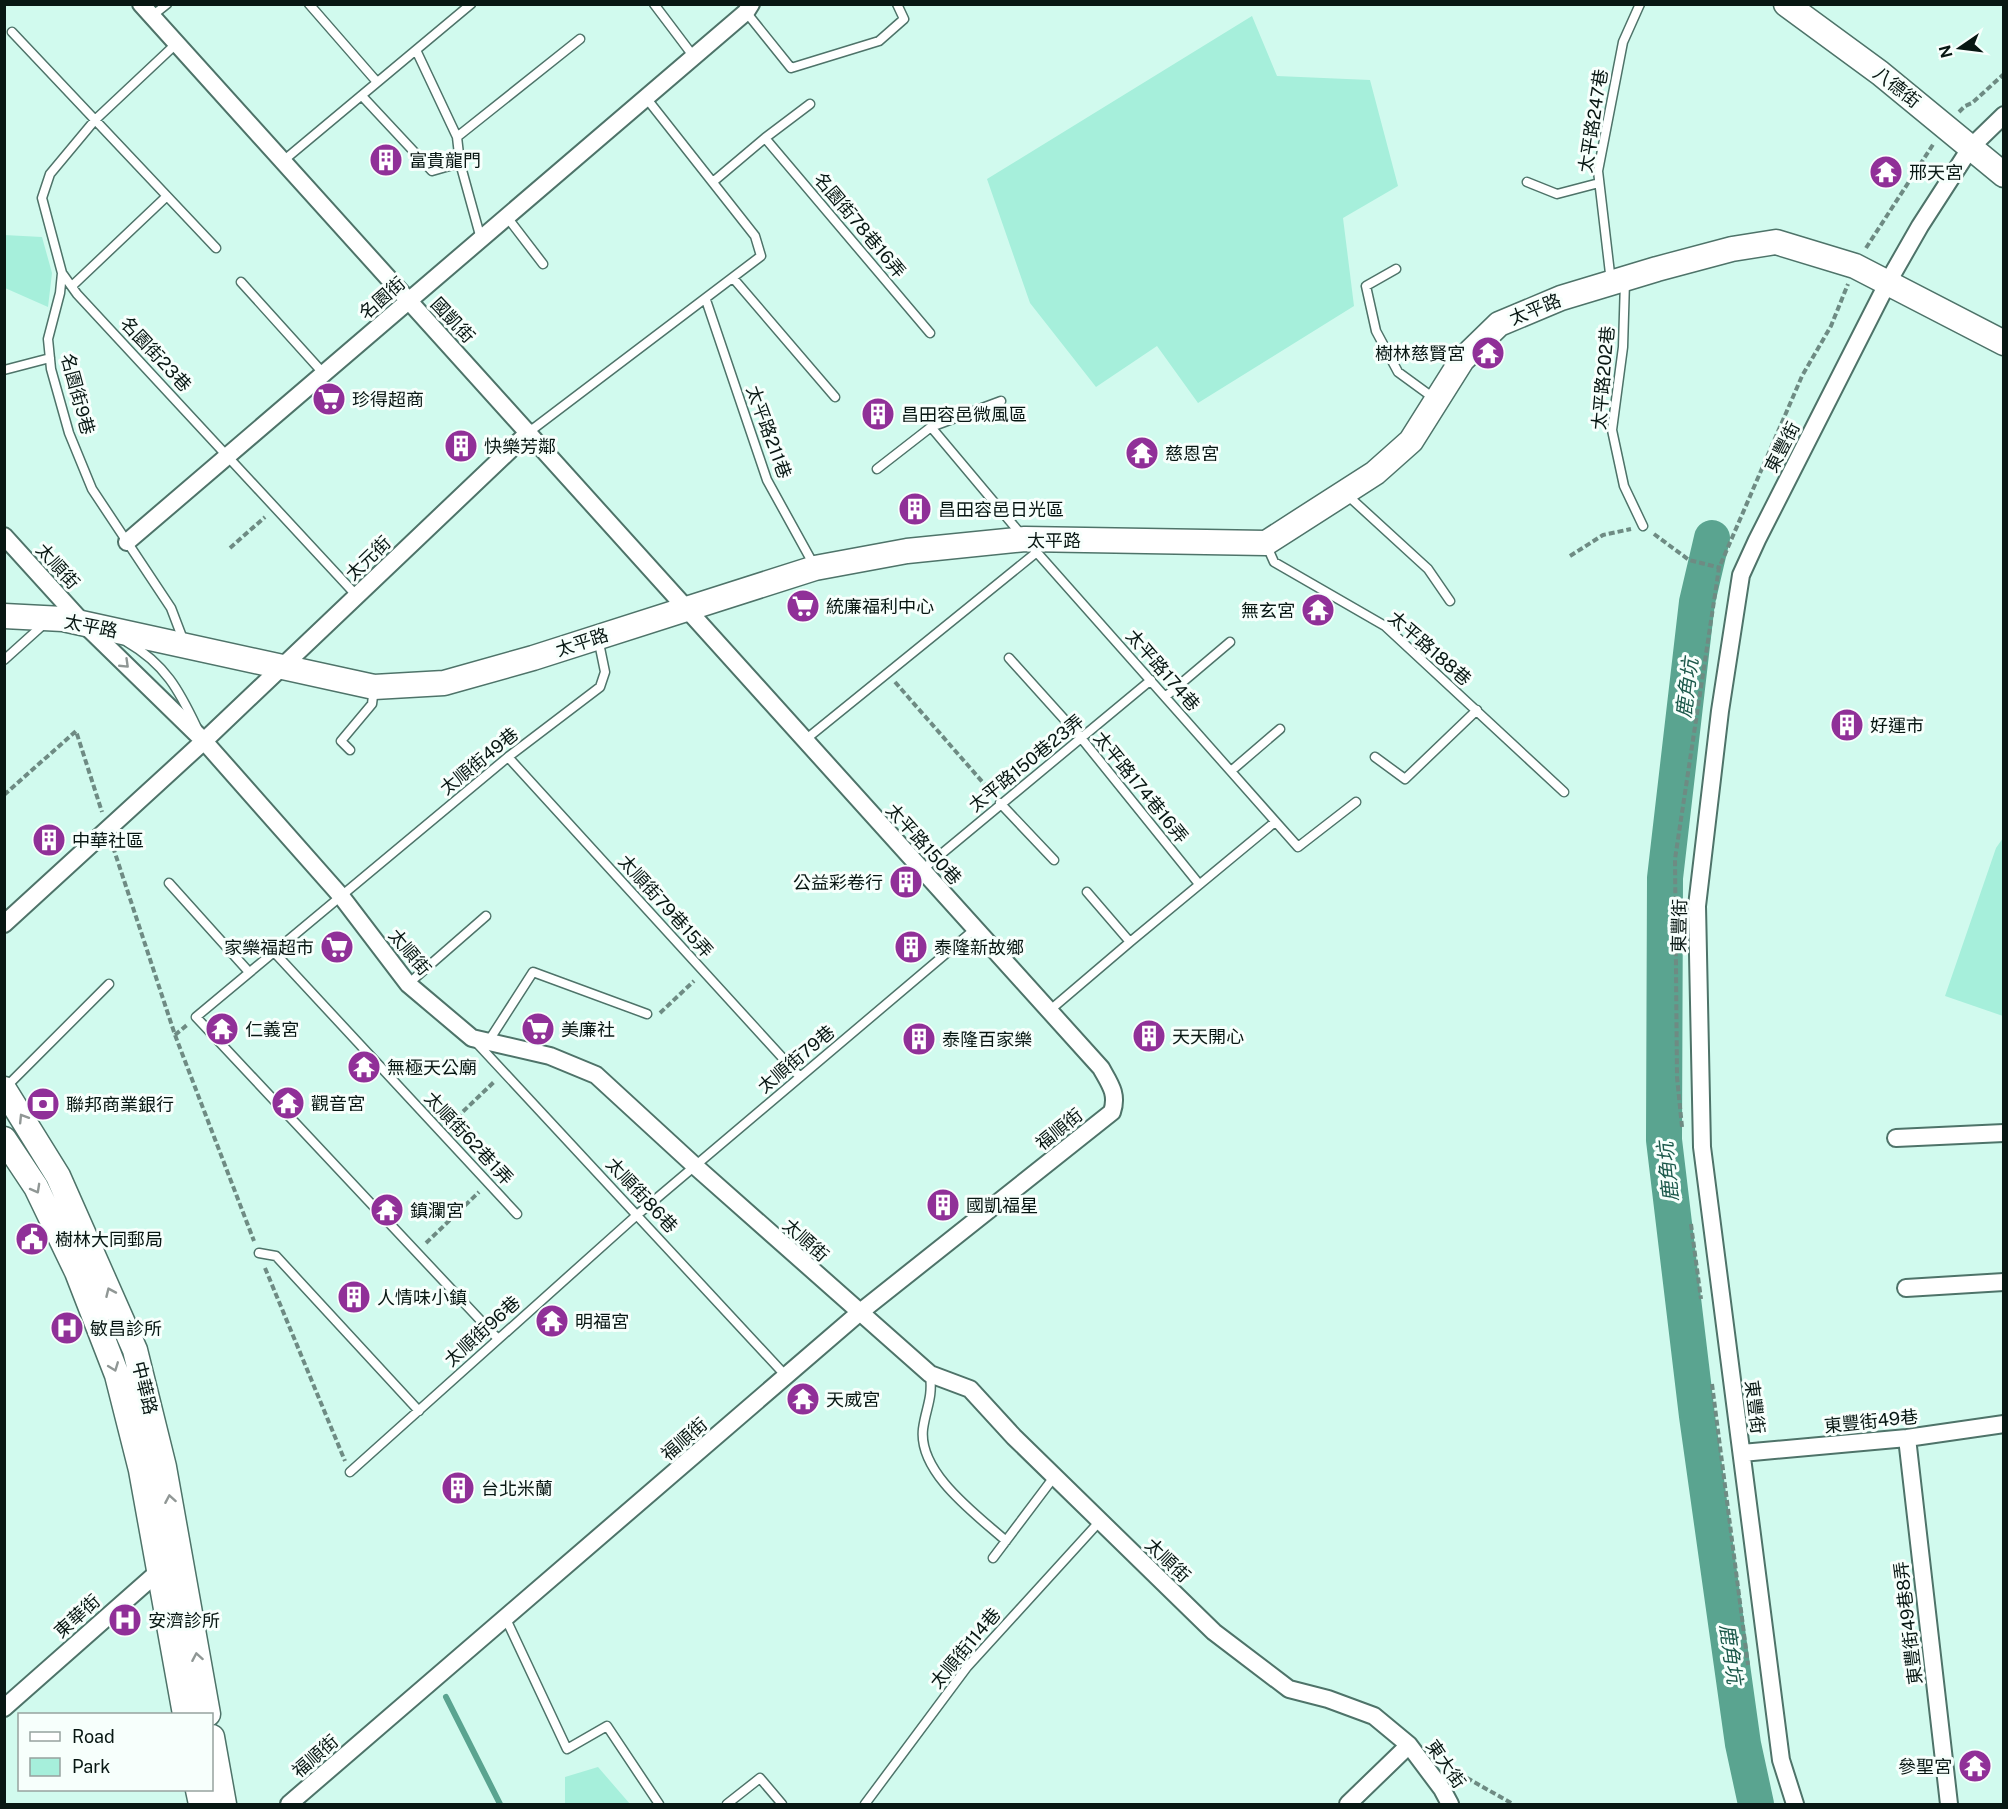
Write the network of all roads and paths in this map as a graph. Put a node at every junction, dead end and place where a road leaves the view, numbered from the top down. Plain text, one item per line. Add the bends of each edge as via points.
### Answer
1 (167, 4) edge
2 (309, 4) edge
3 (471, 4) edge
4 (654, 4) edge
5 (897, 4) edge
6 (1632, 4) edge
7 (1786, 4) edge
8 (1640, 5) edge
9 (748, 8) edge
10 (147, 10) edge
11 (12, 32) dead end
12 (580, 39) dead end
13 (177, 43) junction
14 (416, 50) junction
15 (694, 57) junction
16 (2004, 74) edge
17 (377, 82) junction
18 (362, 96) junction
19 (647, 99) junction
20 (810, 104) dead end
21 (2004, 115) edge
22 (95, 120) junction
23 (1947, 127) junction
24 (457, 137) junction
25 (765, 138) junction
26 (1971, 147) junction
27 (283, 161) junction
28 (460, 164) junction
29 (2004, 175) edge
30 (714, 181) junction
31 (1527, 182) dead end
32 (1599, 183) junction
33 (167, 196) junction
34 (507, 218) junction
35 (481, 239) junction
36 (216, 248) dead end
37 (543, 264) dead end
38 (1855, 266) junction
39 (1396, 269) dead end
40 (62, 273) junction
41 (733, 278) junction
42 (1618, 280) junction
43 (241, 282) dead end
44 (1888, 282) junction
45 (72, 286) junction
46 (706, 300) junction
47 (409, 301) junction
48 (930, 333) dead end
49 (2004, 343) edge
50 (50, 358) junction
51 (4, 370) edge
52 (324, 374) junction
53 (835, 397) dead end
54 (1437, 400) junction
55 (1001, 401) dead end
56 (931, 427) junction
57 (529, 432) junction
58 (229, 455) junction
59 (877, 469) dead end
60 (1345, 493) junction
61 (277, 508) junction
62 (1643, 526) junction
63 (4, 536) edge
64 (127, 542) junction
65 (1266, 543) junction
66 (1031, 546) junction
67 (230, 548) dead end
68 (1570, 556) dead end
69 (1713, 566) dead end
70 (815, 567) junction
71 (357, 596) junction
72 (1450, 601) dead end
73 (687, 609) junction
74 (4, 616) edge
75 (50, 619) junction
76 (92, 625) junction
77 (597, 637) junction
78 (1230, 642) dead end
79 (185, 646) junction
80 (1008, 658) dead end
81 (4, 660) edge
82 (282, 667) junction
83 (887, 672) junction
84 (1151, 680) junction
85 (374, 687) junction
86 (1165, 698) junction
87 (1477, 710) junction
88 (1280, 729) dead end
89 (1082, 739) junction
90 (805, 740) junction
91 (204, 741) junction
92 (350, 750) dead end
93 (508, 757) junction
94 (1376, 757) dead end
95 (1231, 771) junction
96 (1564, 792) dead end
97 (4, 795) edge
98 (1356, 802) dead end
99 (1000, 803) junction
100 (1275, 822) junction
101 (107, 829) junction
102 (1054, 860) dead end
103 (921, 871) junction
104 (169, 883) dead end
105 (1199, 884) junction
106 (1087, 892) dead end
107 (341, 896) junction
108 (486, 916) dead end
109 (4, 924) edge
110 (975, 929) junction
111 (1130, 942) junction
112 (274, 952) junction
113 (249, 972) junction
114 (704, 972) junction
115 (109, 984) dead end
116 (408, 984) junction
117 (1049, 1011) junction
118 (647, 1014) joint
119 (480, 1040) junction
120 (504, 1073) junction
121 (800, 1077) junction
122 (4, 1089) edge
123 (1112, 1112) joint
124 (441, 1132) junction
125 (1682, 1132) dead end
126 (2004, 1133) edge
127 (1896, 1138) dead end
128 (4, 1139) edge
129 (694, 1167) junction
130 (488, 1183) junction
131 (1690, 1213) dead end
132 (517, 1214) dead end
133 (637, 1215) junction
134 (259, 1253) junction
135 (416, 1253) junction
136 (2004, 1282) edge
137 (1906, 1288) dead end
138 (1702, 1307) dead end
139 (860, 1313) junction
140 (498, 1340) junction
141 (930, 1374) junction
142 (786, 1376) junction
143 (1711, 1376) dead end
144 (418, 1410) junction
145 (2004, 1424) edge
146 (1907, 1438) junction
147 (1742, 1453) junction
148 (350, 1472) joint
149 (1054, 1477) junction
150 (1100, 1521) junction
151 (1006, 1541) junction
152 (993, 1558) dead end
153 (169, 1563) junction
154 (506, 1619) junction
155 (1749, 1671) dead end
156 (4, 1708) edge
157 (185, 1713) edge
158 (207, 1713) edge
159 (213, 1743) edge
160 (1409, 1745) junction
161 (1447, 1767) dead end
162 (224, 1804) edge
163 (289, 1804) edge
164 (659, 1804) edge
165 (727, 1804) edge
166 (782, 1804) edge
167 (865, 1804) edge
168 (1348, 1804) edge
169 (1450, 1804) edge
170 (1513, 1804) edge
171 (1795, 1804) edge
172 (1949, 1804) edge

1 - 10 lane
2 - 17 lane
3 - 14 lane
4 - 15 lane
5 - 9 lane via 904,19 879,41 791,68
6 - 8 lane
7 - 23 street, 八德街
8 - 32 lane, 太平路247巷 via 1623,42
9 - 15 street, 名園街
10 - 13 street, 國凱街
11 - 22 lane
12 - 24 lane
13 - 22 lane
13 - 27 street, 國凱街
14 - 17 lane
14 - 24 lane
15 - 19 street, 名園街
16 - 23 path via 1965,106
17 - 18 lane
18 - 27 lane
18 - 28 lane via 432,171
19 - 30 lane
19 - 34 street, 名園街
20 - 25 lane
21 - 26 street, 東豐街
22 - 33 lane
22 - 40 lane, 名園街9巷 via 50,174 42,198
23 - 26 street, 八德街
23 - 38 path via 1924,156
24 - 28 lane
25 - 30 lane
25 - 48 lane, 名園街78巷16弄
26 - 29 street, 八德街
26 - 44 street, 東豐街
27 - 47 street, 國凱街
28 - 35 lane
30 - 41 lane, 太元街 via 755,236 761,256
31 - 32 lane via 1557,194
32 - 42 lane, 太平路247巷
33 - 36 lane
33 - 45 lane
34 - 35 street, 名園街
34 - 37 lane
35 - 47 street, 名園街
38 - 42 street, 太平路 via 1776,242 1732,249
38 - 44 street, 太平路
38 - 125 path via 1831,326 1802,376 1719,568 1675,859 1677,1077
39 - 54 lane via 1366,286 1376,331 1398,372
40 - 45 lane, 名園街23巷
40 - 50 lane, 名園街9巷 via 48,339
41 - 46 lane, 太元街
41 - 53 lane
42 - 54 street, 太平路 via 1561,297 1498,324 1462,360
42 - 62 lane, 太平路202巷 via 1623,347 1612,430 1624,486
43 - 52 lane
44 - 49 street, 太平路
44 - 147 street, 東豐街 via 1741,575 1720,711 1697,906 1702,1147
45 - 58 lane, 名園街23巷
46 - 57 lane, 太元街
46 - 70 lane, 太平路211巷 via 767,480
47 - 52 street, 名園街
47 - 57 street, 國凱街
50 - 51 lane
50 - 64 lane, 名園街9巷 via 69,433 92,489
52 - 58 street, 名園街
54 - 60 street, 太平路 via 1411,441 1376,473
55 - 56 lane
56 - 59 lane
56 - 66 lane, 太平路174巷
57 - 71 street, 太元街
57 - 73 street, 國凱街
58 - 61 lane, 名園街23巷
58 - 64 street, 名園街
60 - 65 street, 太平路
60 - 72 lane via 1428,569
61 - 67 path
61 - 71 lane, 名園街23巷
62 - 68 path via 1603,535
62 - 69 path via 1689,560
63 - 76 street, 太順街
64 - 79 lane via 171,609
65 - 66 street, 太平路
65 - 87 lane, 太平路188巷 via 1274,562 1385,627
66 - 70 street, 太平路 via 907,550
66 - 83 lane
66 - 84 lane, 太平路174巷
70 - 73 street, 太平路
71 - 82 street, 太元街
73 - 77 street, 太平路
73 - 90 street, 太平路150巷
74 - 75 street, 太平路
75 - 76 street, 太平路
75 - 81 lane
76 - 79 street, 太平路
76 -> 91 street, 太順街
76 - 91 lane via 149,655 177,687
77 - 85 street, 太平路 via 444,682
77 - 93 lane, 太順街49巷 via 605,672 600,687
78 - 86 lane
79 - 82 street, 太平路
80 - 89 lane, 太平路174巷16弄
82 - 85 street, 太平路
82 - 91 street, 太元街
83 - 90 lane
83 - 99 path
84 - 86 lane, 太平路174巷
84 - 89 lane, 太平路150巷23弄
85 - 92 lane via 372,704 341,741
86 - 95 lane, 太平路174巷
87 - 94 lane via 1405,779
87 - 96 lane, 太平路188巷
88 - 95 lane
89 - 99 lane, 太平路150巷23弄
89 - 105 lane, 太平路174巷16弄
90 - 103 street, 太平路150巷
91 - 101 street, 太元街
91 - 107 street, 太順街
93 - 107 lane, 太順街49巷
93 - 114 lane, 太順街79巷15弄
95 - 100 lane, 太平路174巷
97 - 101 path via 76,731
98 - 100 lane, 太平路174巷 via 1298,848
99 - 102 lane
99 - 103 lane, 太平路150巷23弄
100 - 105 lane
101 - 109 street, 太元街
101 - 134 path via 175,1035
103 - 110 street, 太平路150巷
104 - 113 lane
105 - 111 lane
106 - 111 lane
107 - 112 lane, 太順街49巷
107 - 116 street, 太順街
108 - 116 lane
110 - 117 street, 太平路150巷
110 - 121 lane, 太順街79巷
111 - 117 lane
112 - 113 lane, 太順街49巷
112 - 124 lane, 太順街62巷1弄
113 - 135 lane, 太順街49巷 via 196,1017
114 - 118 path via 654,1017
114 - 121 lane, 太順街79巷15弄
115 - 122 lane
116 - 119 street, 太順街
117 - 123 street, 太平路150巷 via 1101,1068 1116,1100
118 - 119 lane via 533,972
119 - 120 lane, 太順街86巷
119 - 129 street, 太順街 via 550,1056 596,1075
120 - 124 path
120 - 133 lane, 太順街86巷
121 - 129 lane, 太順街79巷
153 -> 122 street, 中華路 via 164,1467 135,1350 58,1176
123 - 139 street, 福順街
124 - 130 lane, 太順街62巷1弄
126 - 127 street
128 -> 153 street, 中華路 via 36,1187 72,1261 117,1375
129 - 133 lane, 太順街79巷
129 - 139 street, 太順街
130 - 132 lane, 太順街62巷1弄
130 - 135 path
131 - 138 path
133 - 140 lane, 太順街96巷
133 - 142 lane, 太順街86巷
134 - 144 lane via 276,1256
134 - 148 path
135 - 140 lane
136 - 137 street
139 - 141 street, 太順街
139 - 142 street, 福順街
140 - 144 lane, 太順街96巷
141 - 149 street, 太順街 via 970,1389
141 - 151 lane via 932,1394 922,1431 929,1460 950,1491
142 - 154 street, 福順街
143 - 155 path
144 - 148 lane, 太順街96巷
145 - 146 street, 東豐街49巷
146 - 147 street, 東豐街49巷
146 - 172 street, 東豐街49巷8弄
147 - 171 street, 東豐街 via 1781,1760
149 - 150 street, 太順街
149 - 151 lane
150 - 160 street, 太順街 via 1214,1632 1289,1689 1374,1716
150 - 167 lane, 太順街114巷 via 967,1667
151 - 152 lane
153 - 156 street, 東華街
153 - 157 street, 中華路
158 -> 153 street, 中華路
154 - 163 street, 福順街
154 - 164 lane via 567,1749 607,1726
159 - 162 street
160 - 168 street
160 - 169 street, 東大街
161 - 170 path
165 - 166 lane via 760,1778

